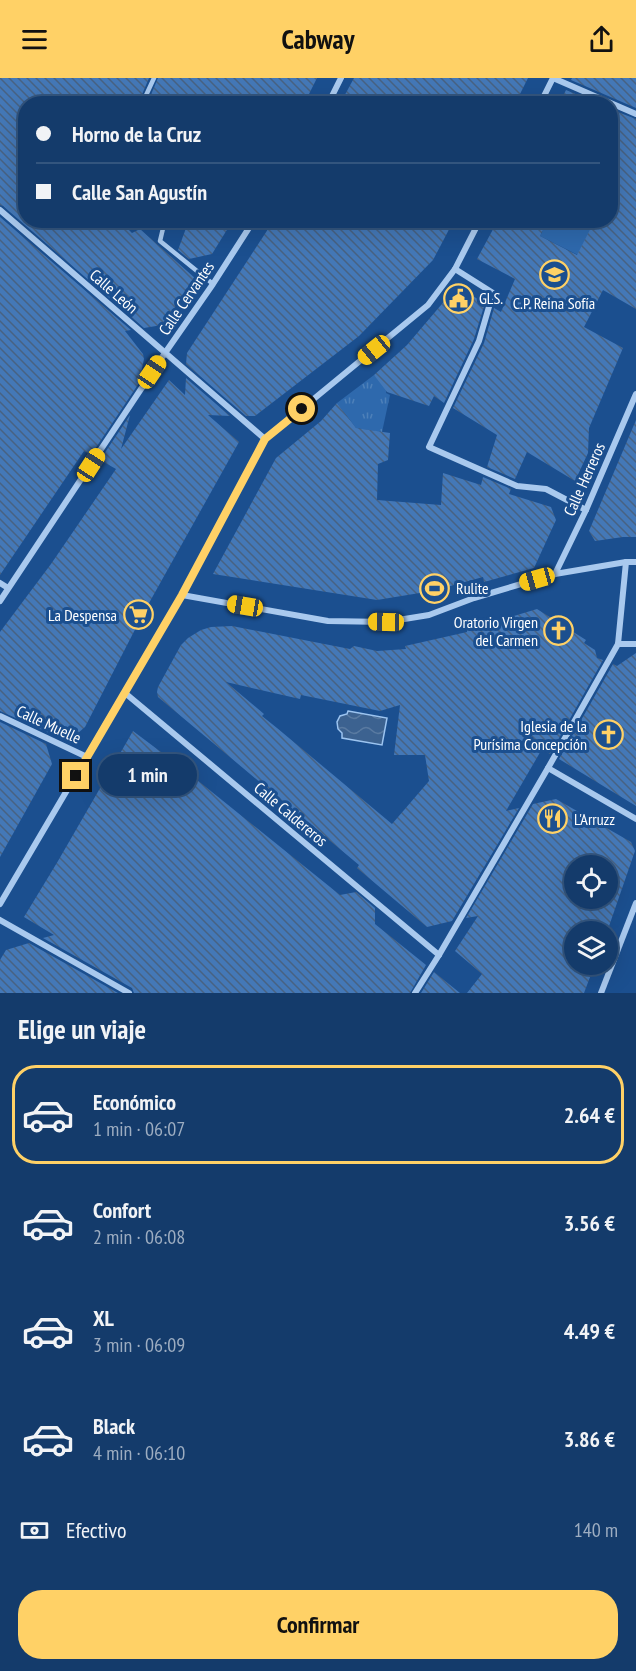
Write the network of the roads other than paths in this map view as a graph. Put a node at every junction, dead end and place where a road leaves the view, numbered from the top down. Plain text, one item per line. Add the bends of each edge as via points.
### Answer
1 (154, 78) edge
2 (341, 78) edge
3 (553, 78) edge
4 (146, 96) edge
5 (332, 96) edge
6 (544, 96) edge
7 (594, 96) edge
8 (618, 106) edge
9 (636, 114) edge
10 (0, 210) edge
11 (18, 226) edge
12 (21, 228) edge
13 (163, 228) edge
14 (249, 228) edge
15 (476, 228) edge
16 (455, 269) junction
17 (213, 284) junction
18 (165, 354) junction
19 (636, 394) edge
20 (265, 439) junction
21 (586, 510) junction
22 (626, 562) junction
23 (636, 562) edge
24 (555, 574) junction
25 (0, 583) edge
26 (8, 588) junction
27 (182, 595) junction
28 (0, 601) edge
29 (618, 644) junction
30 (636, 644) edge
31 (125, 693) junction
32 (0, 716) edge
33 (87, 757) junction
34 (548, 768) junction
35 (636, 819) edge
36 (636, 903) edge
37 (0, 904) edge
38 (0, 920) edge
39 (439, 955) junction
40 (129, 993) edge
41 (415, 993) edge
42 (601, 993) edge

1 - 4 lane
2 - 5 street
3 - 6 street
3 - 7 street
8 - 9 street
10 - 11 street, Calle León
12 - 18 street, Calle León
13 - 17 lane via 160,241
14 - 17 street, Calle Cervantes
15 - 16 street
16 - 20 street via 428,305
16 - 21 street via 493,293 479,340 429,447 517,486 546,489
17 - 18 street, Calle Cervantes
18 - 20 street, Calle León
18 - 26 street, Calle Cervantes
19 - 21 street, Calle Herreros
20 - 27 street
21 - 24 street, Calle Herreros
22 - 23 street
22 - 24 street
22 - 29 street
24 - 27 street via 429,615 386,622 328,621
25 - 26 street
26 - 28 street, Calle Cervantes
27 - 31 street
29 - 30 street
29 - 34 street
31 - 33 street
31 - 39 street, Calle Caldereros
32 - 33 street, Calle Muelle
33 - 37 street
34 - 35 street
34 - 39 street
36 - 42 street
38 - 40 street
39 - 41 street

